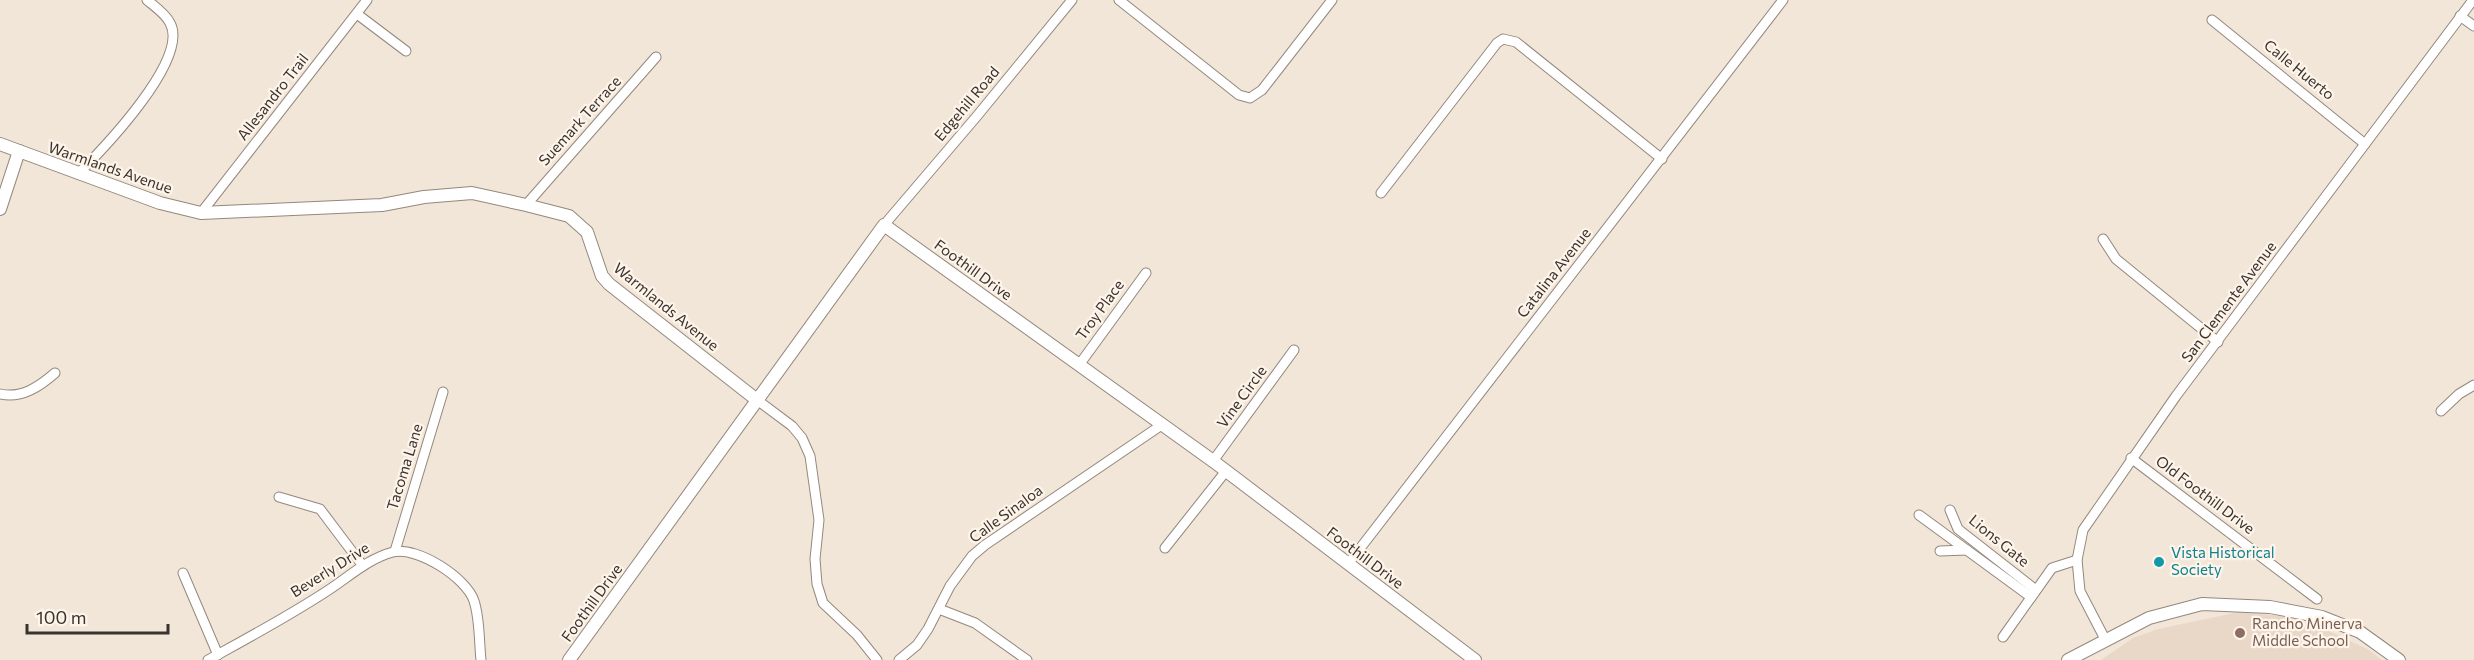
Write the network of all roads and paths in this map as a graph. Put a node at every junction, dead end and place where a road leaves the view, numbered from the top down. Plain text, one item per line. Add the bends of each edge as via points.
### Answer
1 (147, 0) edge
2 (367, 0) edge
3 (1072, 0) edge
4 (1119, 0) edge
5 (1332, 0) edge
6 (1783, 0) edge
7 (2473, 0) edge
8 (357, 14) junction
9 (2460, 16) junction
10 (2212, 20) dead end
11 (2474, 26) edge
12 (406, 51) dead end
13 (656, 57) dead end
14 (0, 144) edge
15 (2365, 144) junction
16 (19, 152) junction
17 (1662, 159) junction
18 (78, 174) junction
19 (1381, 193) dead end
20 (526, 205) junction
21 (0, 209) edge
22 (201, 213) junction
23 (884, 225) junction
24 (2103, 239) dead end
25 (1146, 273) dead end
26 (2218, 342) junction
27 (1294, 350) dead end
28 (1079, 365) junction
29 (55, 373) dead end
30 (2474, 385) edge
31 (443, 392) dead end
32 (0, 394) edge
33 (757, 400) junction
34 (2441, 411) dead end
35 (1163, 424) junction
36 (2132, 458) junction
37 (1213, 461) junction
38 (1226, 471) junction
39 (279, 496) dead end
40 (1950, 510) dead end
41 (1918, 515) dead end
42 (1166, 548) dead end
43 (1967, 550) junction
44 (395, 551) junction
45 (1940, 551) dead end
46 (2077, 560) junction
47 (1348, 564) junction
48 (363, 566) junction
49 (183, 573) dead end
50 (2034, 593) junction
51 (2317, 599) dead end
52 (939, 609) junction
53 (2003, 637) dead end
54 (2106, 641) junction
55 (218, 655) junction
56 (208, 660) edge
57 (481, 660) edge
58 (569, 660) edge
59 (877, 660) edge
60 (899, 660) edge
61 (1027, 660) edge
62 (1475, 660) edge
63 (2068, 660) edge
64 (2399, 660) edge

1 - 18 street via 170,22 173,48 146,95
2 - 8 street, Allesandro Trail
3 - 23 street, Edgehill Road
4 - 5 street via 1239,95 1250,98 1262,90
6 - 17 street, Catalina Avenue
7 - 9 street, San Clemente Avenue
8 - 12 street
8 - 22 street, Allesandro Trail
9 - 11 street
9 - 15 street, San Clemente Avenue
10 - 15 street, Calle Huerto
13 - 20 street, Suemark Terrace
14 - 16 street, Warmlands Avenue
15 - 26 street, San Clemente Avenue
16 - 18 street, Warmlands Avenue
16 - 21 street
17 - 19 street via 1516,42 1503,39
17 - 47 street, Catalina Avenue
18 - 22 street, Warmlands Avenue
20 - 22 street, Warmlands Avenue via 472,193 382,205
20 - 33 street, Warmlands Avenue via 569,216 587,232 602,276 609,284
23 - 28 street, Foothill Drive
23 - 33 street, Foothill Drive
24 - 26 street via 2116,259
25 - 28 street, Troy Place
26 - 36 street, San Clemente Avenue
27 - 37 street, Vine Circle
28 - 35 street, Foothill Drive
29 - 32 street via 35,389 16,395
30 - 34 street
31 - 44 street, Tacoma Lane
33 - 58 street, Foothill Drive
33 - 59 street, Warmlands Avenue via 802,438 810,456 819,520 816,584 824,603
35 - 37 street, Foothill Drive
35 - 52 street, Calle Sinaloa via 985,545 950,586
36 - 46 street, San Clemente Avenue via 2083,530
36 - 51 street, Old Foothill Drive
37 - 38 street, Foothill Drive
38 - 42 street
38 - 47 street, Foothill Drive
39 - 48 street via 320,510
40 - 50 street, Lions Gate via 1958,529
41 - 43 street
43 - 45 street
43 - 50 street
44 - 48 street, Beverly Drive
44 - 57 street via 433,561 465,584 474,601
46 - 50 street via 2052,568
46 - 54 street, San Clemente Avenue via 2080,591
47 - 62 street, Foothill Drive
48 - 55 street, Beverly Drive
49 - 55 street
50 - 53 street
52 - 60 street, Calle Sinaloa via 917,645
52 - 61 street via 975,623
54 - 63 street
54 - 64 street via 2149,618 2202,604 2270,606 2322,617 2360,632
55 - 56 street, Beverly Drive

